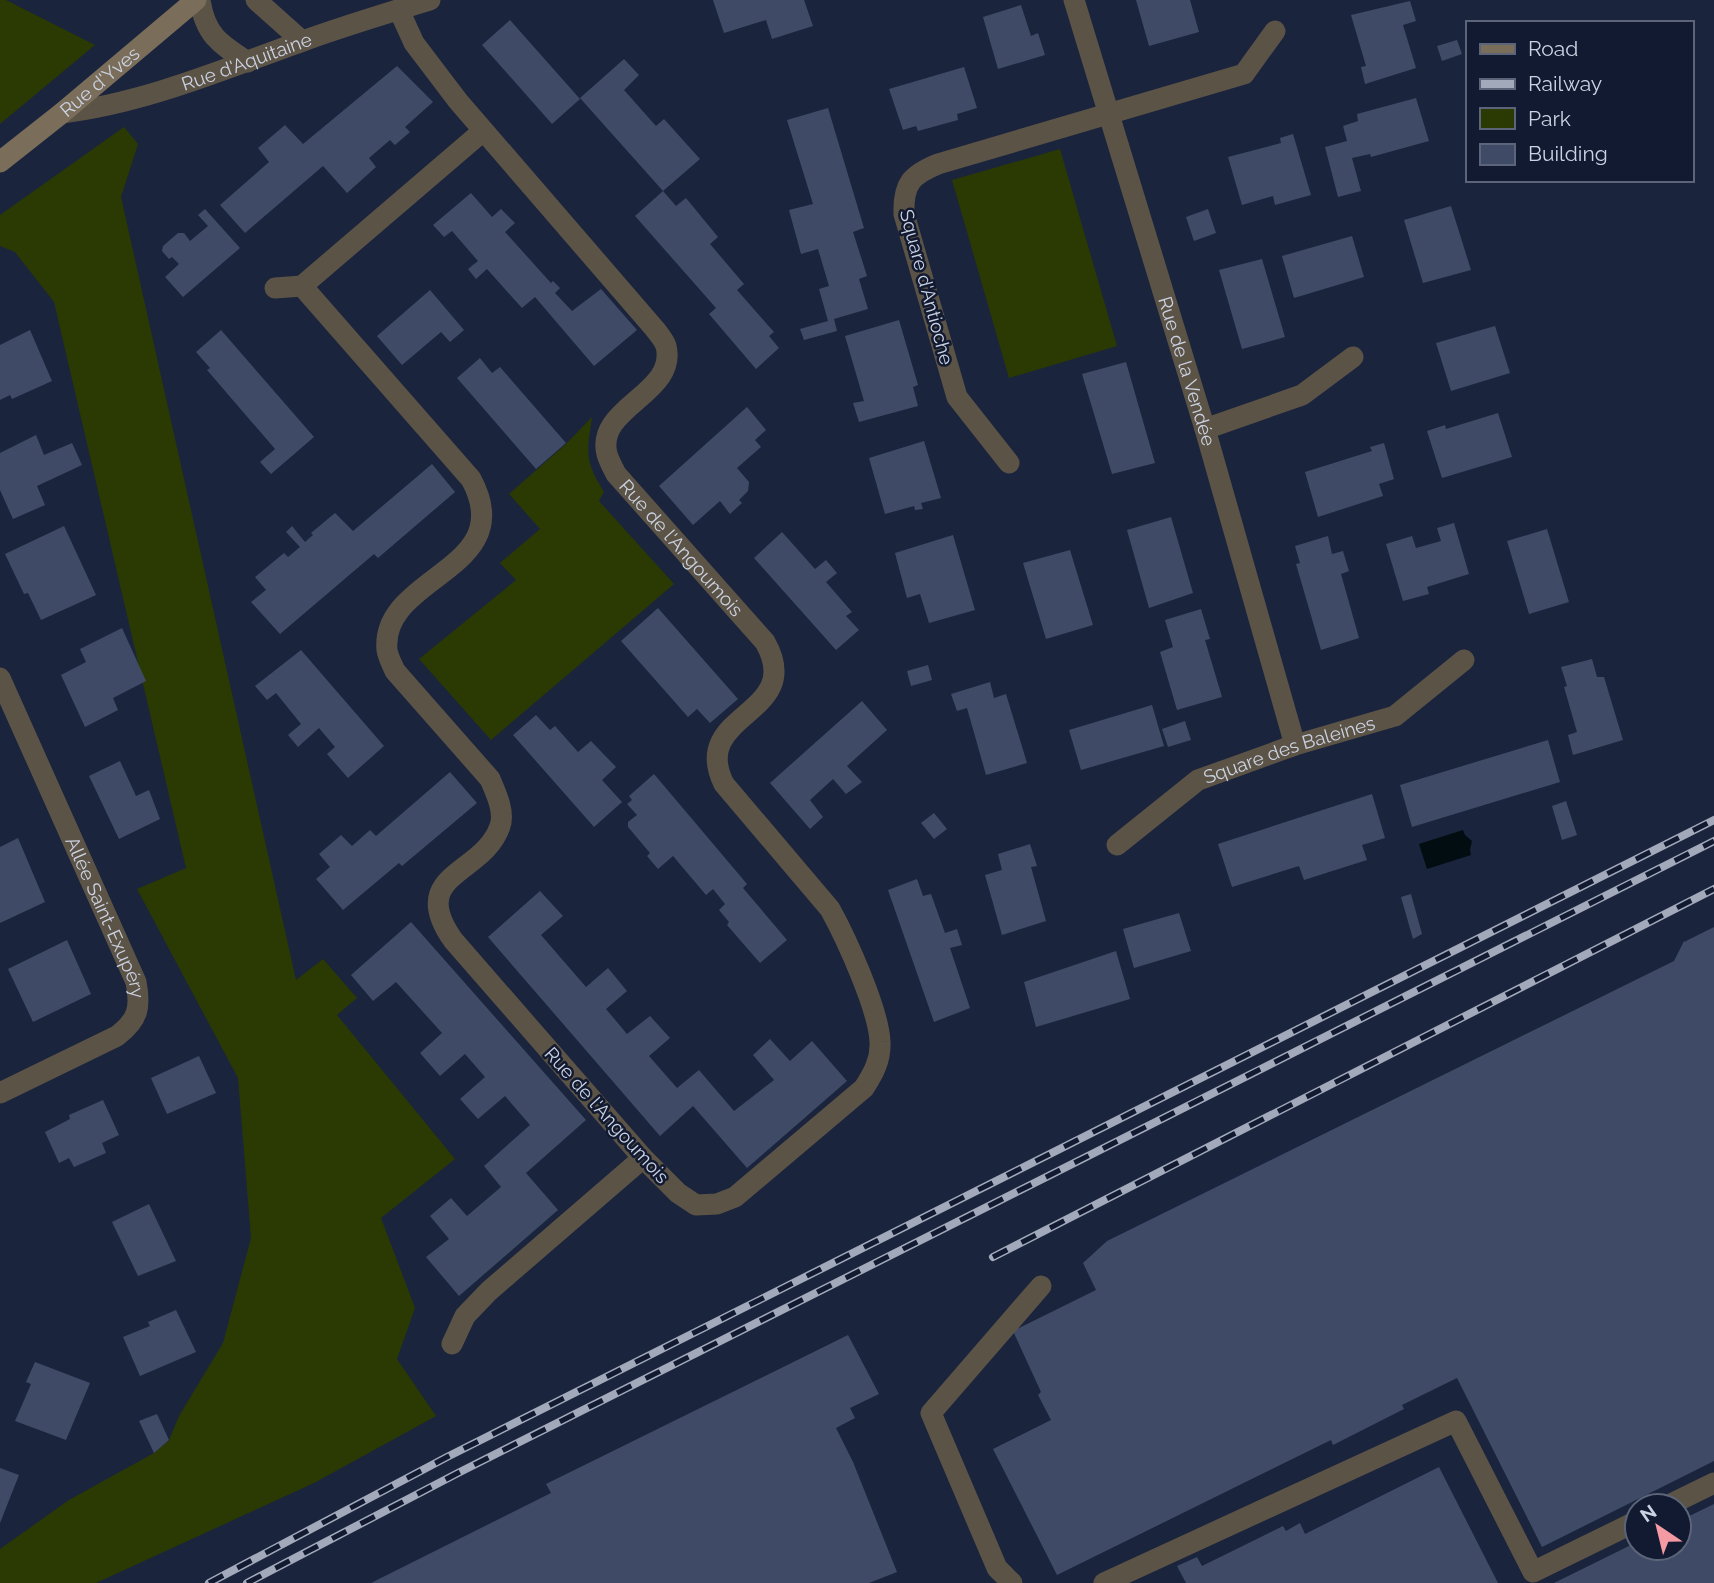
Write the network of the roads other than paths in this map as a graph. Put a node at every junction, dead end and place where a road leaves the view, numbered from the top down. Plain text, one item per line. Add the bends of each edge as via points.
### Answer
1 (198, 0) edge
2 (256, 0) edge
3 (430, 0) edge
4 (1074, 0) edge
5 (399, 10) junction
6 (1275, 31) dead end
7 (302, 41) junction
8 (248, 62) junction
9 (62, 113) junction
10 (1110, 115) junction
11 (483, 131) junction
12 (2, 155) edge
13 (302, 286) junction
14 (275, 288) dead end
15 (1353, 358) dead end
16 (1205, 429) junction
17 (1009, 463) dead end
18 (1464, 660) dead end
19 (0, 678) edge
20 (1295, 745) junction
21 (1117, 845) dead end
22 (0, 1093) edge
23 (643, 1158) junction
24 (1041, 1286) dead end
25 (452, 1344) dead end
26 (1714, 1483) edge
27 (1693, 1493) edge
28 (1623, 1528) edge
29 (1012, 1583) edge
30 (1104, 1583) edge

1 - 8 street via 208,30 221,45
1 - 9 street, Rue d'Yves
2 - 7 street
3 - 5 street, Rue d'Aquitaine
4 - 10 street, Rue de la Vendée
5 - 7 street, Rue d'Aquitaine
5 - 11 street, Rue de l'Angoumois via 414,43
6 - 10 street, Square d'Antioche via 1244,74
7 - 8 street, Rue d'Aquitaine
8 - 9 street, Rue d'Aquitaine via 97,109
9 - 12 street, Rue d'Yves
10 - 16 street, Rue de la Vendée
10 - 17 street, Square d'Antioche via 938,164 918,173 904,194 905,214 957,397
11 - 13 street
11 - 23 street, Rue de l'Angoumois via 666,346 665,364 655,382 607,434 606,453 616,474 774,657 768,695 725,734 717,750 717,770 830,909 877,1021 881,1044 876,1069 864,1088 735,1197 696,1205
13 - 14 street
13 - 23 street, Rue de l'Angoumois via 471,479 480,495 480,533 468,550 405,604 389,626 387,651 395,671 490,779 498,799 501,824 490,844 442,890 438,911 442,924
15 - 16 street via 1302,395
16 - 20 street, Rue de la Vendée
18 - 20 street, Square des Baleines via 1395,716
19 - 22 street, Allée Saint-Exupéry via 136,982 139,998 130,1026 117,1036
20 - 21 street, Square des Baleines via 1198,780
23 - 25 street via 489,1291 465,1317
24 - 29 street via 931,1413 997,1568
26 - 27 street
28 - 30 street via 1533,1572 1456,1421

